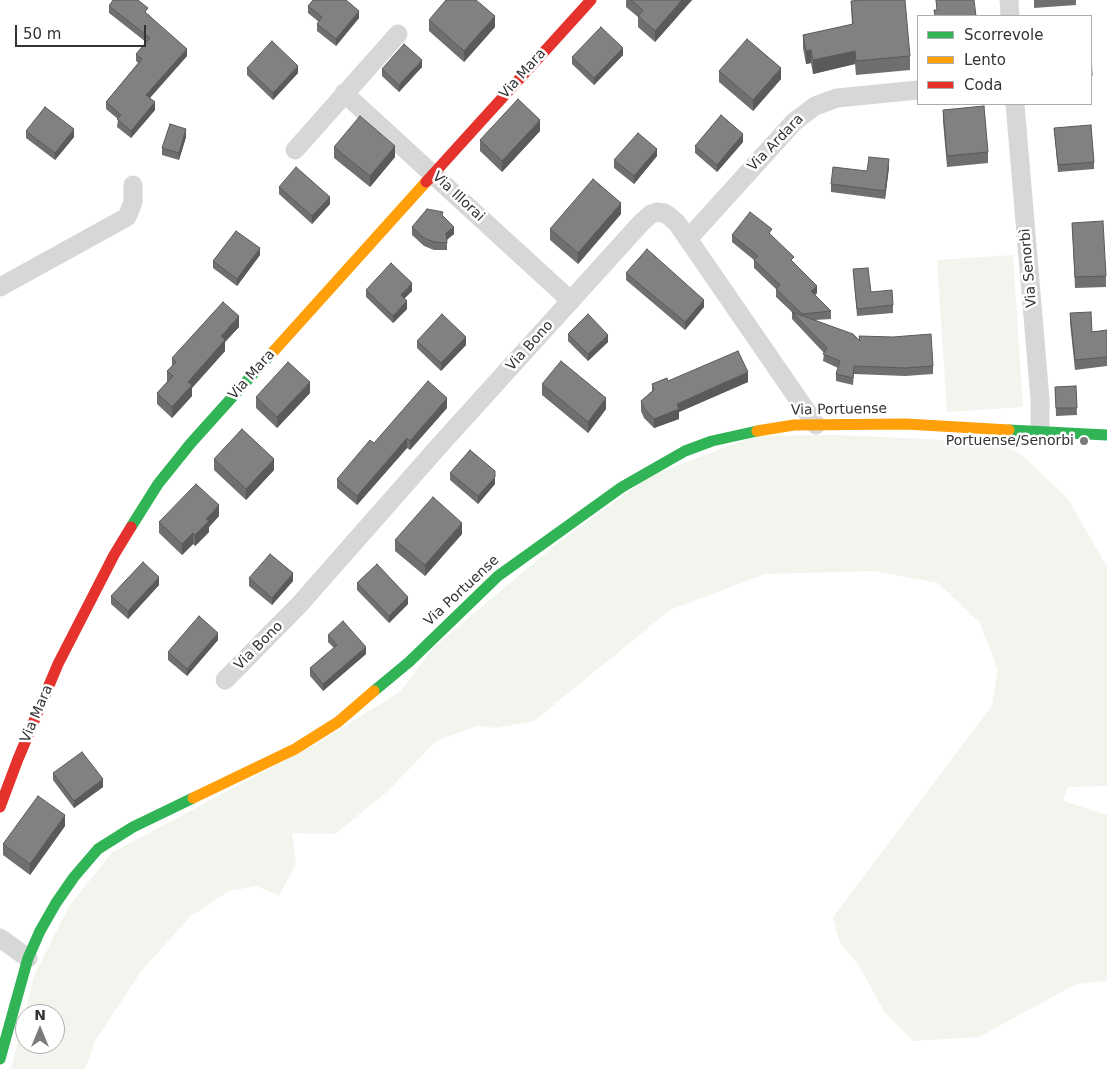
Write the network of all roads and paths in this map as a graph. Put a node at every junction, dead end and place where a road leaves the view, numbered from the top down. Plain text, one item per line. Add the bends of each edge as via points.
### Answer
1 (591, 0) edge
2 (1008, 0) edge
3 (1010, 15) edge
4 (398, 34) dead end
5 (917, 90) edge
6 (344, 93) junction
7 (1016, 105) edge
8 (295, 150) dead end
9 (433, 174) junction
10 (134, 185) dead end
11 (688, 239) junction
12 (0, 287) edge
13 (571, 301) junction
14 (816, 425) junction
15 (1040, 431) junction
16 (1107, 435) edge
17 (225, 680) dead end
18 (0, 807) edge
19 (0, 938) edge
20 (28, 958) junction
21 (0, 1059) edge

1 - 9 main road, Via Mara
2 - 3 street
4 - 6 street
5 - 11 street, Via Ardara via 837,98 815,106 794,122
6 - 8 street
6 - 9 street, Via Illorai
7 - 15 street, Via Senorbì
9 - 13 street, Via Illorai
9 - 18 main road, Via Mara via 191,443 158,484 114,555 58,664
10 - 12 street via 133,202 127,217
11 - 13 street, Via Bono via 669,216 660,212 651,214
11 - 14 street, Via Bono
13 - 17 street, Via Bono via 299,605
14 - 15 main road, Via Portuense via 906,424
14 - 20 main road, Via Portuense via 794,425 712,441 685,451 622,487 498,576 397,673 338,722 295,749 143,822 106,844 80,869 62,894
15 - 16 main road, Via Portuense
19 - 20 street
20 - 21 main road, Via Portuense

